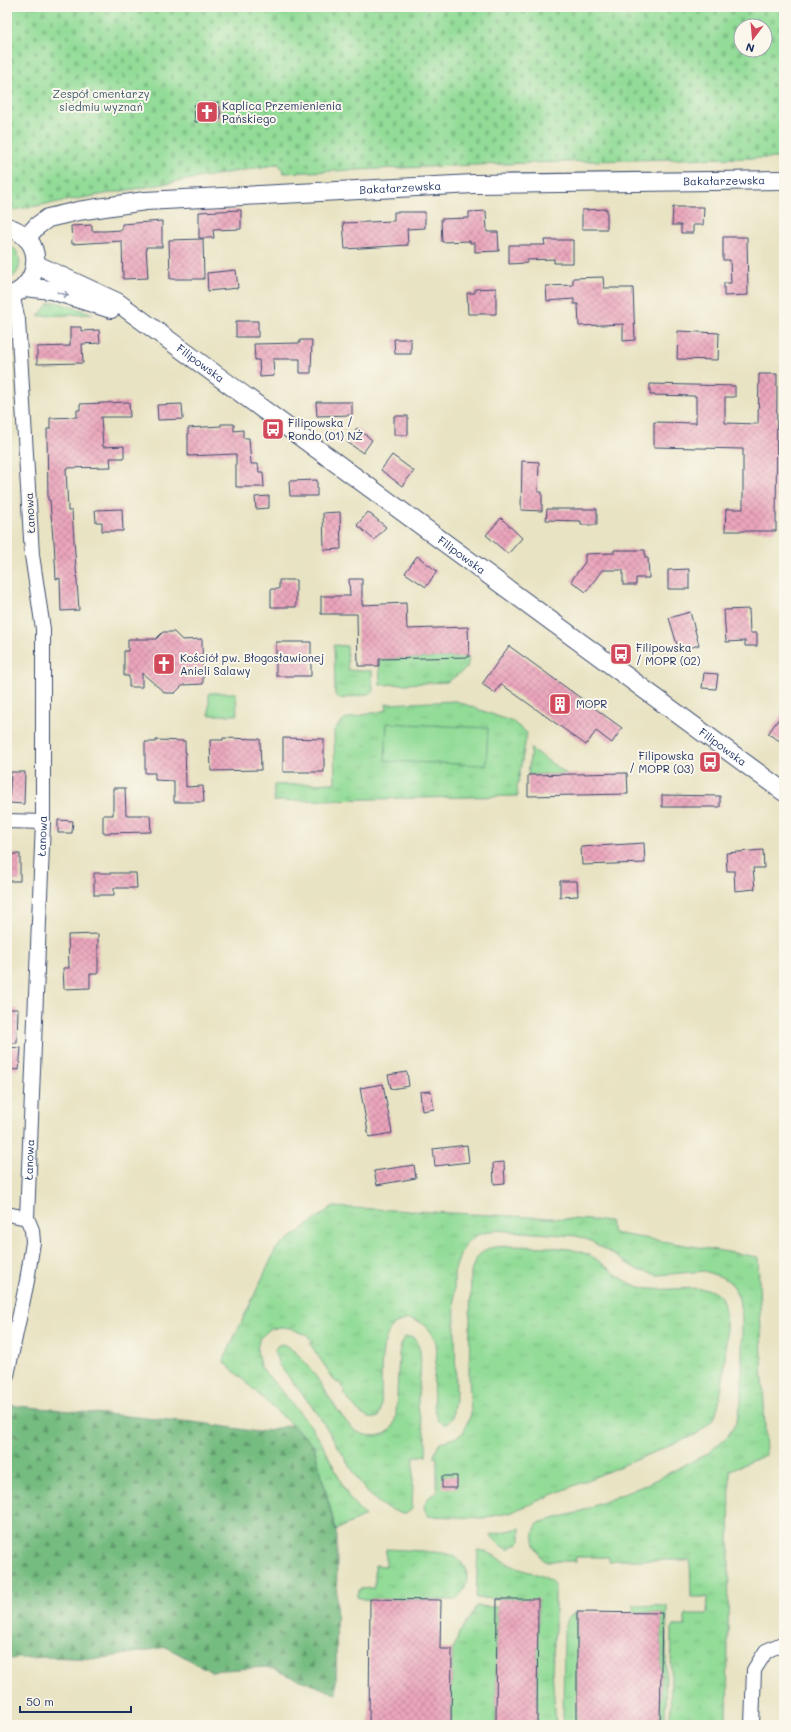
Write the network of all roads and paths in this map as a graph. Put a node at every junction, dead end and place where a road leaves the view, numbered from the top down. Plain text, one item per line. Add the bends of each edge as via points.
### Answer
1 (784, 180) edge
2 (7, 227) edge
3 (26, 238) junction
4 (35, 264) junction
5 (14, 292) edge
6 (140, 319) junction
7 (784, 792) edge
8 (7, 821) edge
9 (43, 822) junction
10 (7, 1214) edge
11 (27, 1218) junction
12 (7, 1375) edge
13 (784, 1643) edge
14 (752, 1725) edge

1 - 3 street, Bakałarzewska via 474,184 145,201 48,218
2 - 3 street
3 - 4 street via 33,250
4 - 5 street via 34,272
4 - 6 street, Filipowska via 117,302
5 -> 6 street, Filipowska via 51,290
5 - 9 street, Łanowa via 19,327 32,556 43,629
6 - 7 street, Filipowska
8 - 9 street
9 - 11 street, Łanowa
10 - 11 street
11 - 12 street, Łanowa via 33,1242
13 - 14 street via 766,1651 754,1670

